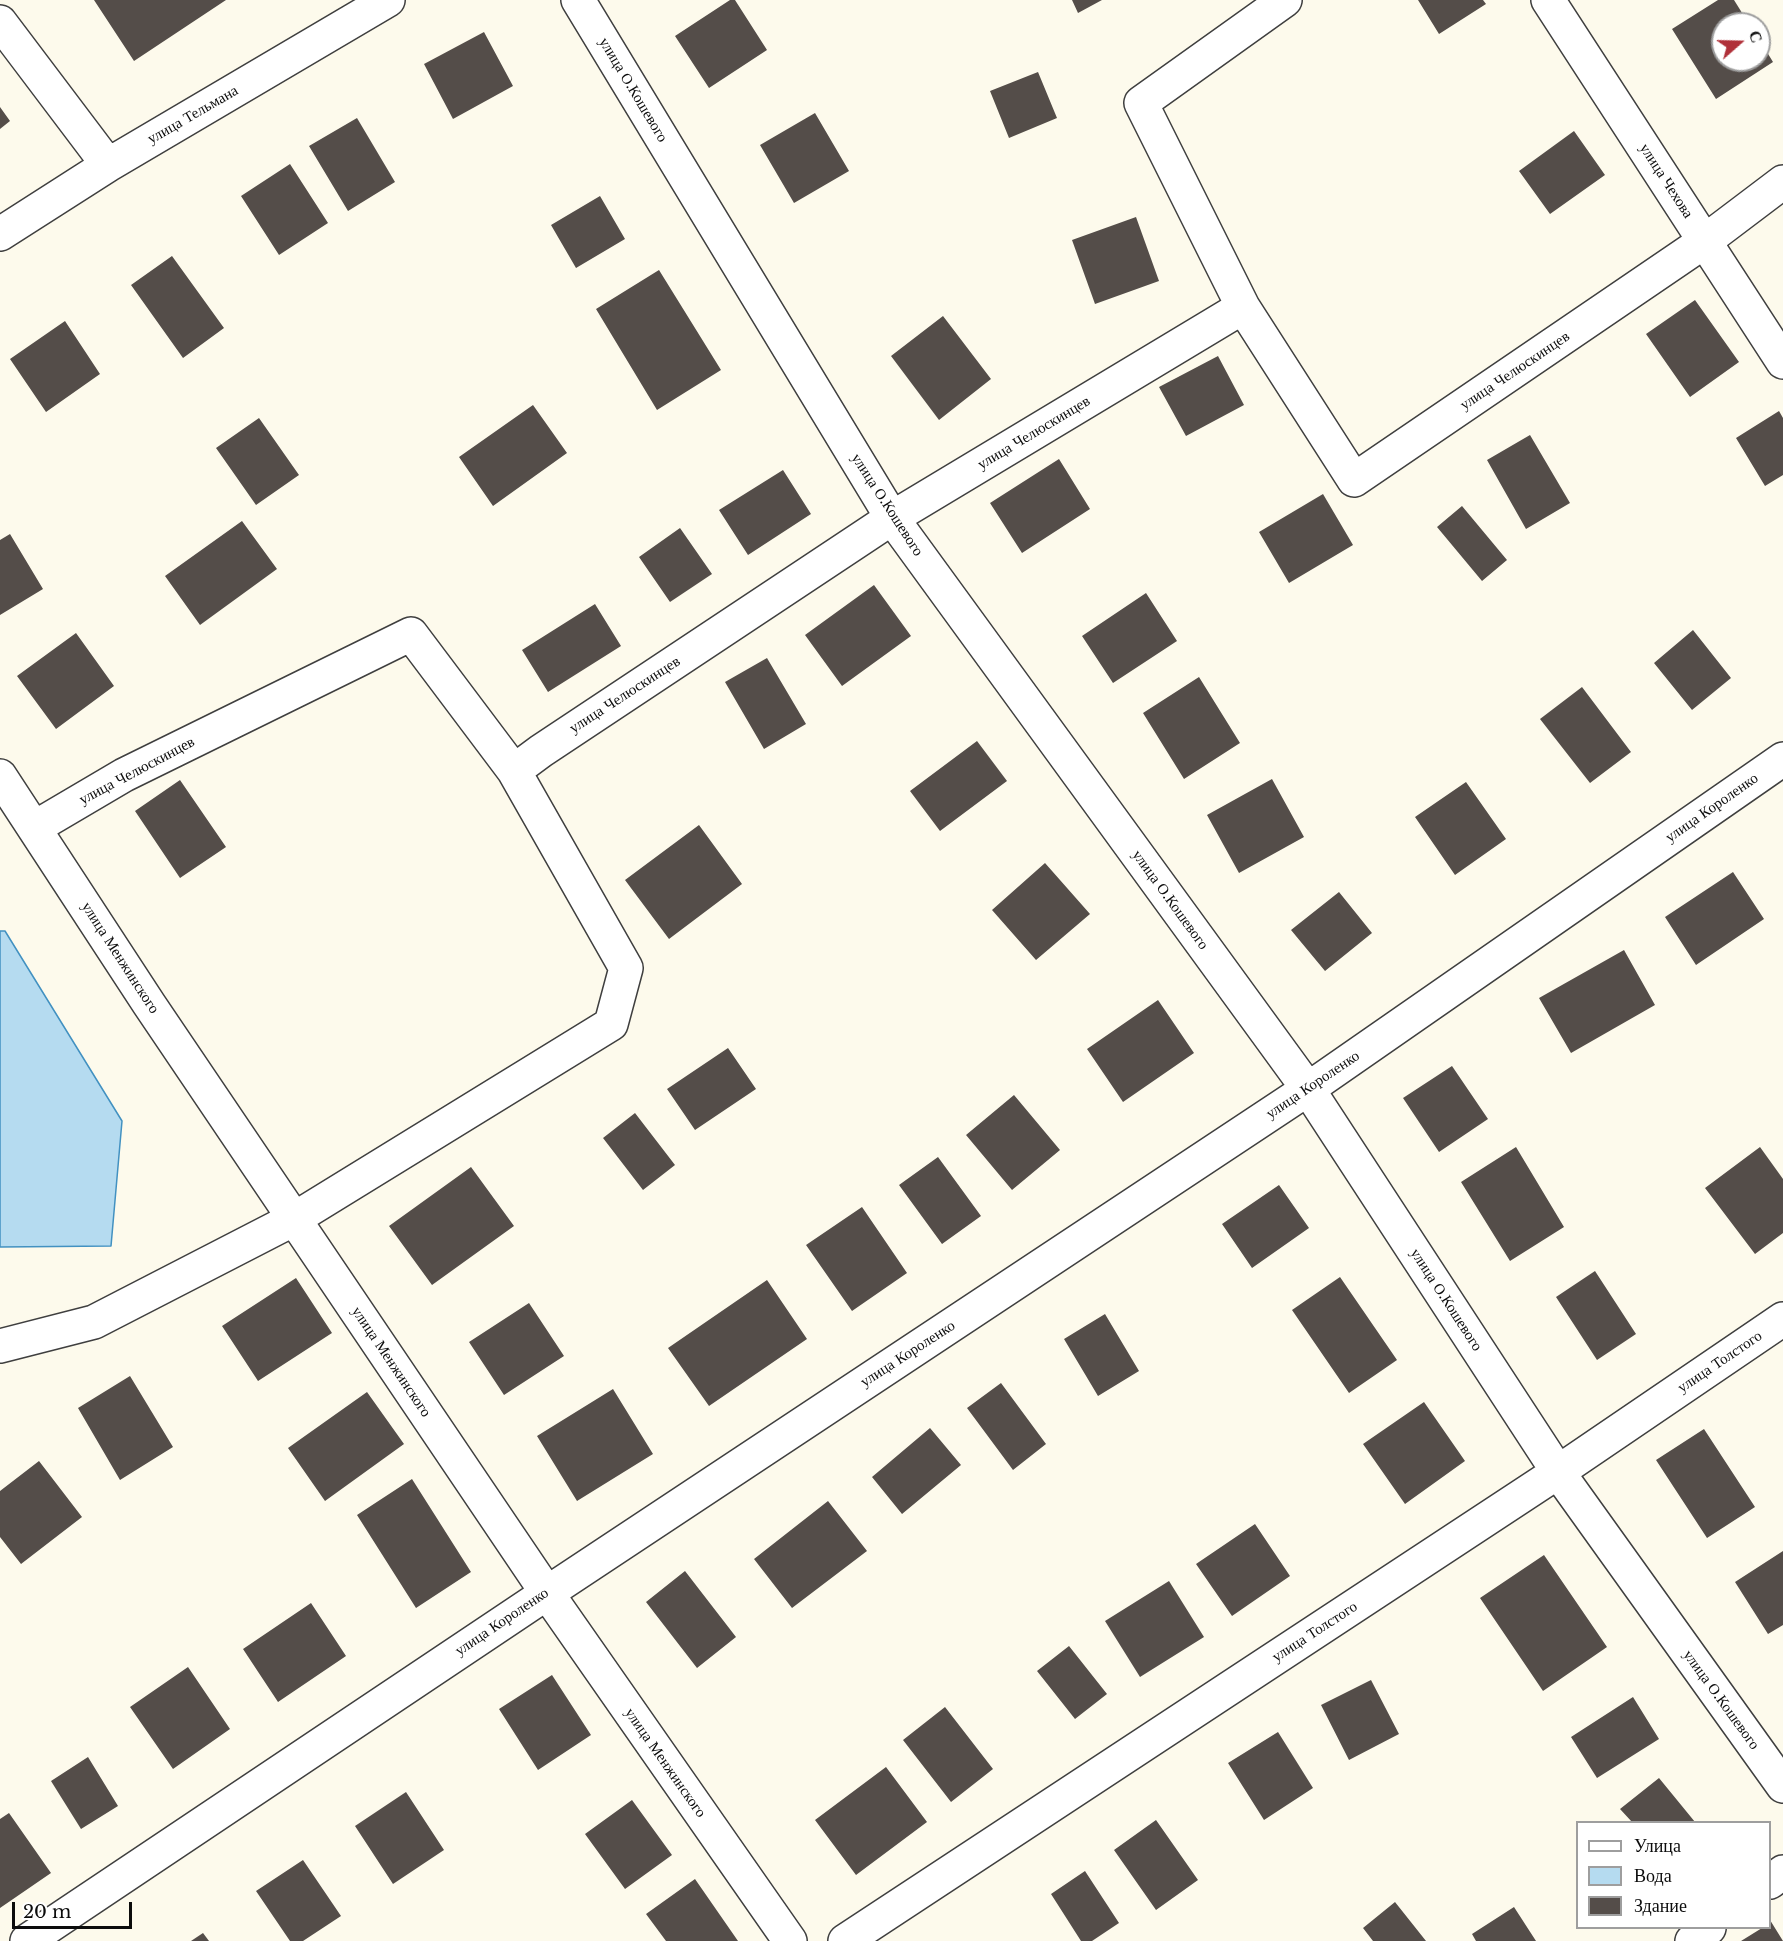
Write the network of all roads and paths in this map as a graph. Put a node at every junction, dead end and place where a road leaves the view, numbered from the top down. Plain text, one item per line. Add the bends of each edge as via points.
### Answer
1 (388, 0) edge
2 (578, 0) edge
3 (1285, 0) edge
4 (1548, 0) edge
5 (0, 22) edge
6 (108, 165) junction
7 (1783, 182) edge
8 (0, 234) edge
9 (1705, 241) junction
10 (1243, 308) junction
11 (1783, 362) edge
12 (892, 518) junction
13 (1783, 759) edge
14 (514, 771) junction
15 (0, 776) edge
16 (34, 828) junction
17 (1308, 1089) junction
18 (294, 1218) junction
19 (1783, 1319) edge
20 (0, 1346) edge
21 (1558, 1472) junction
22 (547, 1593) junction
23 (1783, 1785) edge
24 (1783, 1872) edge
25 (1771, 1881) edge
26 (1709, 1929) edge
27 (27, 1941) edge
28 (790, 1941) edge
29 (845, 1941) edge
30 (1692, 1941) edge

1 - 6 street, улица Тельмана
2 - 12 street, улица О.Кошевого
3 - 10 street, улица Челюскинцев via 1140,103
4 - 9 street, улица Чехова
5 - 6 street
6 - 8 street, улица Тельмана
7 - 9 street, улица Челюскинцев
9 - 10 street, улица Челюскинцев via 1354,480
9 - 11 street, улица Чехова
10 - 12 street, улица Челюскинцев
12 - 14 street, улица Челюскинцев
12 - 17 street, улица О.Кошевого
13 - 17 street, улица Короленко
14 - 16 street, улица Челюскинцев via 411,634 124,775
14 - 18 street via 626,968 611,1024
15 - 16 street, улица Менжинского
16 - 18 street, улица Менжинского
17 - 21 street, улица О.Кошевого
17 - 22 street, улица Короленко
18 - 20 street via 94,1322
18 - 22 street, улица Менжинского
19 - 21 street, улица Толстого
21 - 23 street, улица О.Кошевого
21 - 29 street, улица Толстого
22 - 27 street, улица Короленко
22 - 28 street, улица Менжинского
24 - 25 street
26 - 30 street

